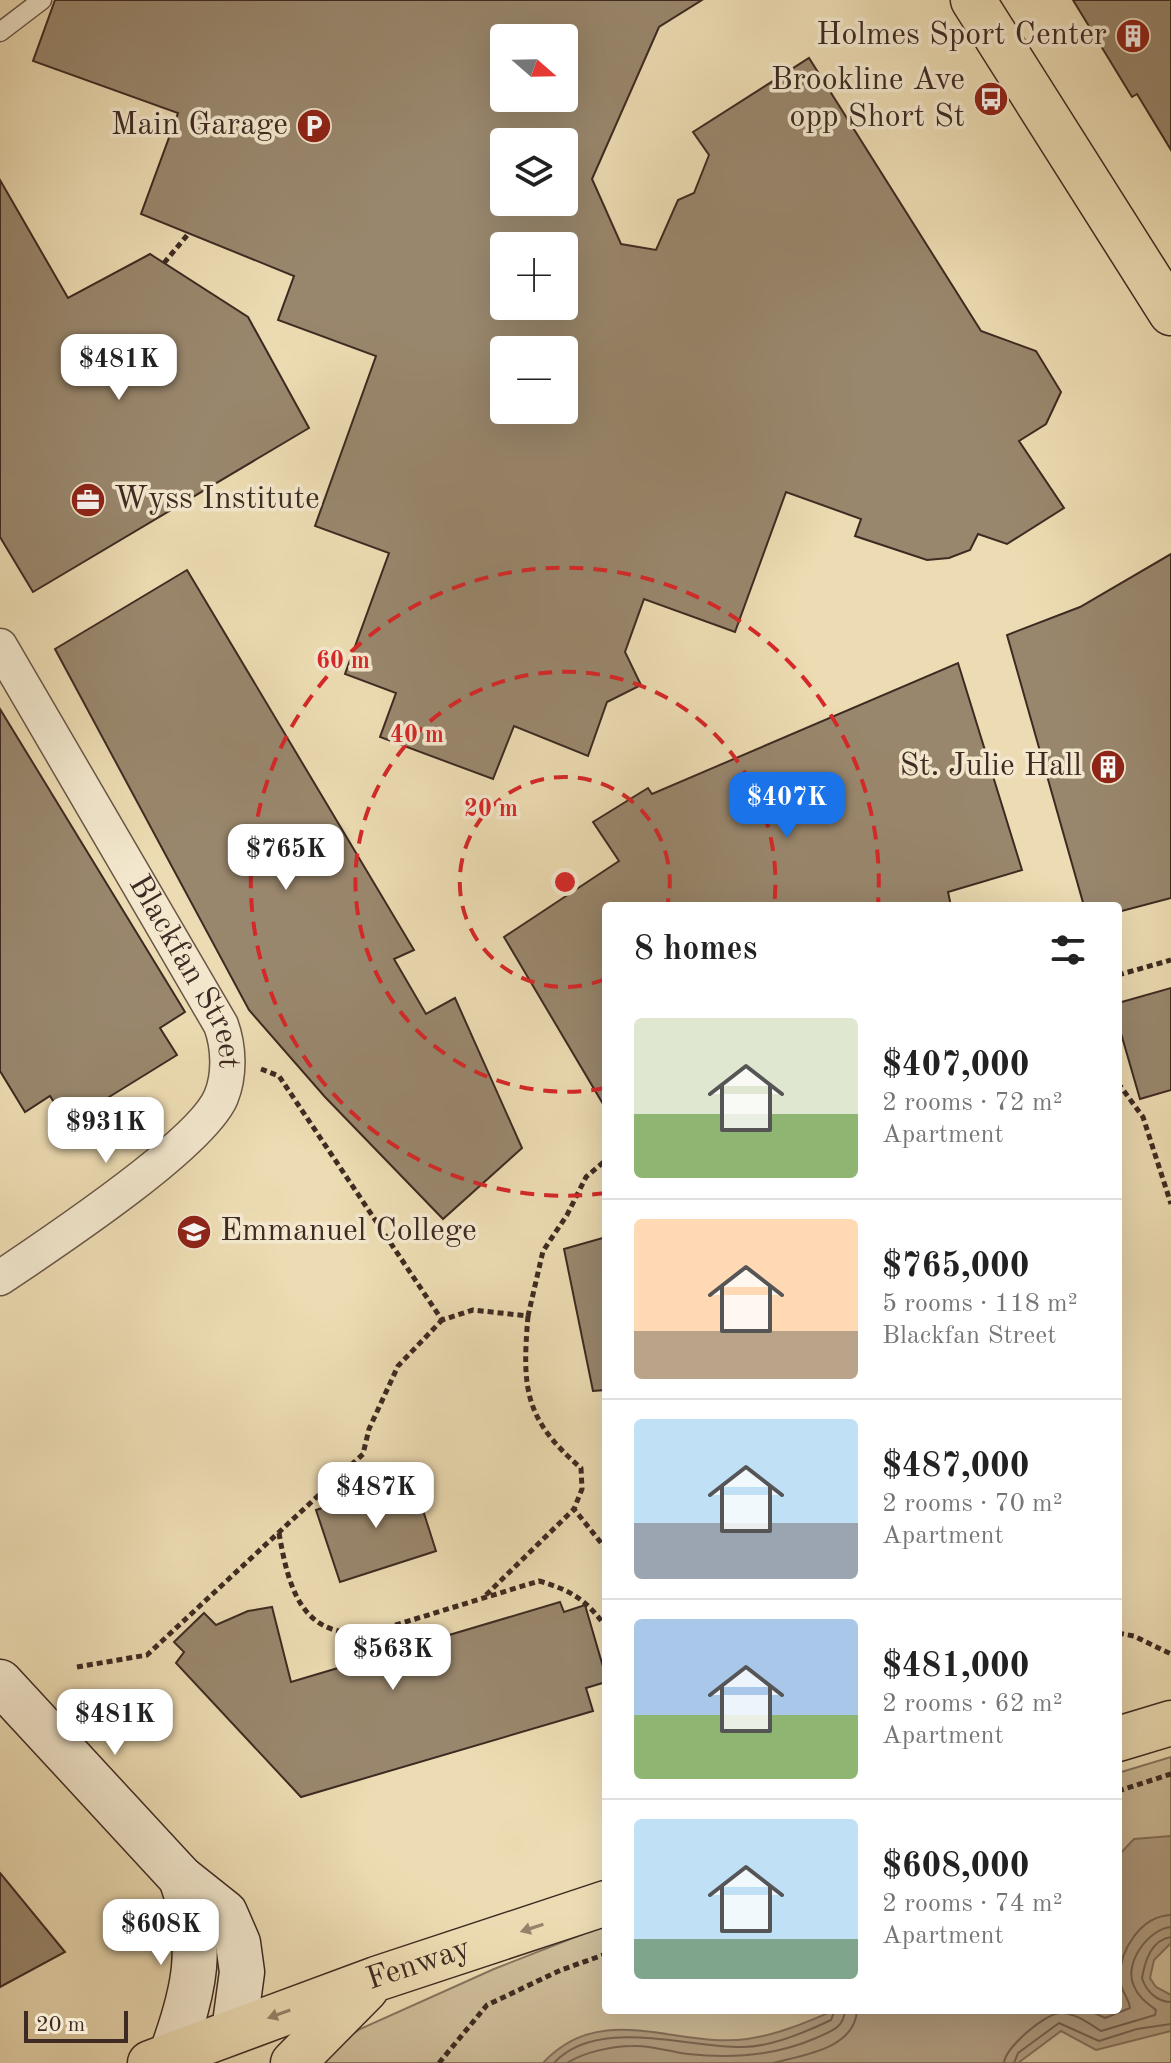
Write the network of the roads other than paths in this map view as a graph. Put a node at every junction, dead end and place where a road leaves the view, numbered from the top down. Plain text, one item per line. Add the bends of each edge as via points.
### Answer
1 (42, 0) edge
2 (985, 5) edge
3 (0, 32) edge
4 (1171, 313) edge
5 (0, 646) edge
6 (0, 1278) edge
7 (0, 1682) edge
8 (1171, 1723) edge
9 (1122, 1738) edge
10 (181, 1878) junction
11 (602, 1904) edge
12 (376, 1979) junction
13 (226, 2047) edge
14 (161, 2059) edge
15 (293, 2063) edge

1 - 3 lane
2 - 4 main road
5 - 6 street, Blackfan Street via 221,1025 227,1056 220,1098 202,1126
7 - 10 main road
8 - 9 main road
10 - 13 main road via 219,1905 235,1933 242,1972
10 - 14 main road via 194,1927 195,1975 190,2002
11 -> 12 main road, Fenway
12 -> 13 main road, Fenway
12 - 15 main road
13 - 14 main road, Fenway

